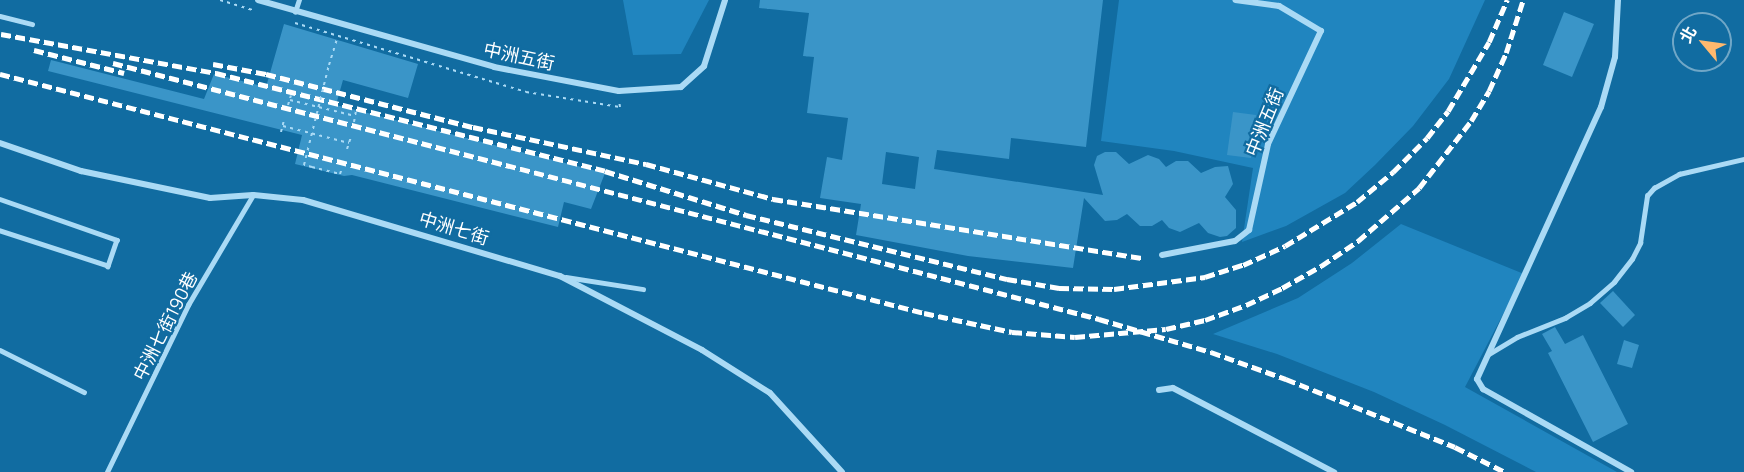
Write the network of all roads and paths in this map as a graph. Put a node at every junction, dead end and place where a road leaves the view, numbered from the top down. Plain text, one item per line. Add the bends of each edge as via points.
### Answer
1 (258, 0) edge
2 (299, 0) edge
3 (725, 0) edge
4 (1235, 0) edge
5 (1618, 0) edge
6 (295, 12) junction
7 (0, 16) edge
8 (32, 24) dead end
9 (338, 36) dead end
10 (291, 95) dead end
11 (290, 100) junction
12 (288, 105) dead end
13 (319, 107) junction
14 (356, 111) dead end
15 (355, 116) junction
16 (284, 120) dead end
17 (354, 122) dead end
18 (283, 126) junction
19 (281, 132) dead end
20 (312, 133) junction
21 (351, 136) dead end
22 (0, 143) edge
23 (349, 143) junction
24 (347, 148) dead end
25 (1744, 159) edge
26 (342, 168) dead end
27 (253, 195) junction
28 (0, 199) edge
29 (0, 231) edge
30 (1162, 255) dead end
31 (560, 276) junction
32 (643, 289) dead end
33 (0, 350) edge
34 (1486, 356) junction
35 (1159, 390) dead end
36 (84, 392) dead end
37 (107, 472) edge
38 (842, 472) edge
39 (1334, 472) edge
40 (1631, 472) edge

1 - 6 street, 中洲五街
2 - 6 lane
3 - 6 street, 中洲五街 via 704,66 681,87 619,91 494,68
4 - 30 street, 中洲五街 via 1279,6 1321,31 1268,144 1249,230 1235,241
5 - 34 street via 1615,57 1601,106
7 - 8 lane
9 - 13 path, bridge
10 - 11 path
11 - 12 path
11 - 13 path
13 - 15 path
13 - 20 path, bridge
14 - 15 path
15 - 17 path
16 - 18 path
18 - 19 path
18 - 20 path
20 - 23 path
20 - 26 path, bridge via 304,165 340,174
21 - 23 path
22 - 27 street, 中洲七街 via 81,171 210,198
23 - 24 path
25 - 34 lane via 1679,174 1654,188 1647,196 1640,243 1614,282 1565,318 1517,337
27 - 31 street, 中洲七街 via 303,200
27 - 37 lane, 中洲七街190巷 via 188,306
28 - 29 lane via 117,240 108,266
31 - 32 lane
31 - 38 street, 中洲七街 via 702,350 770,393
33 - 36 lane
34 - 40 street via 1477,379 1483,389
35 - 39 street via 1173,388

